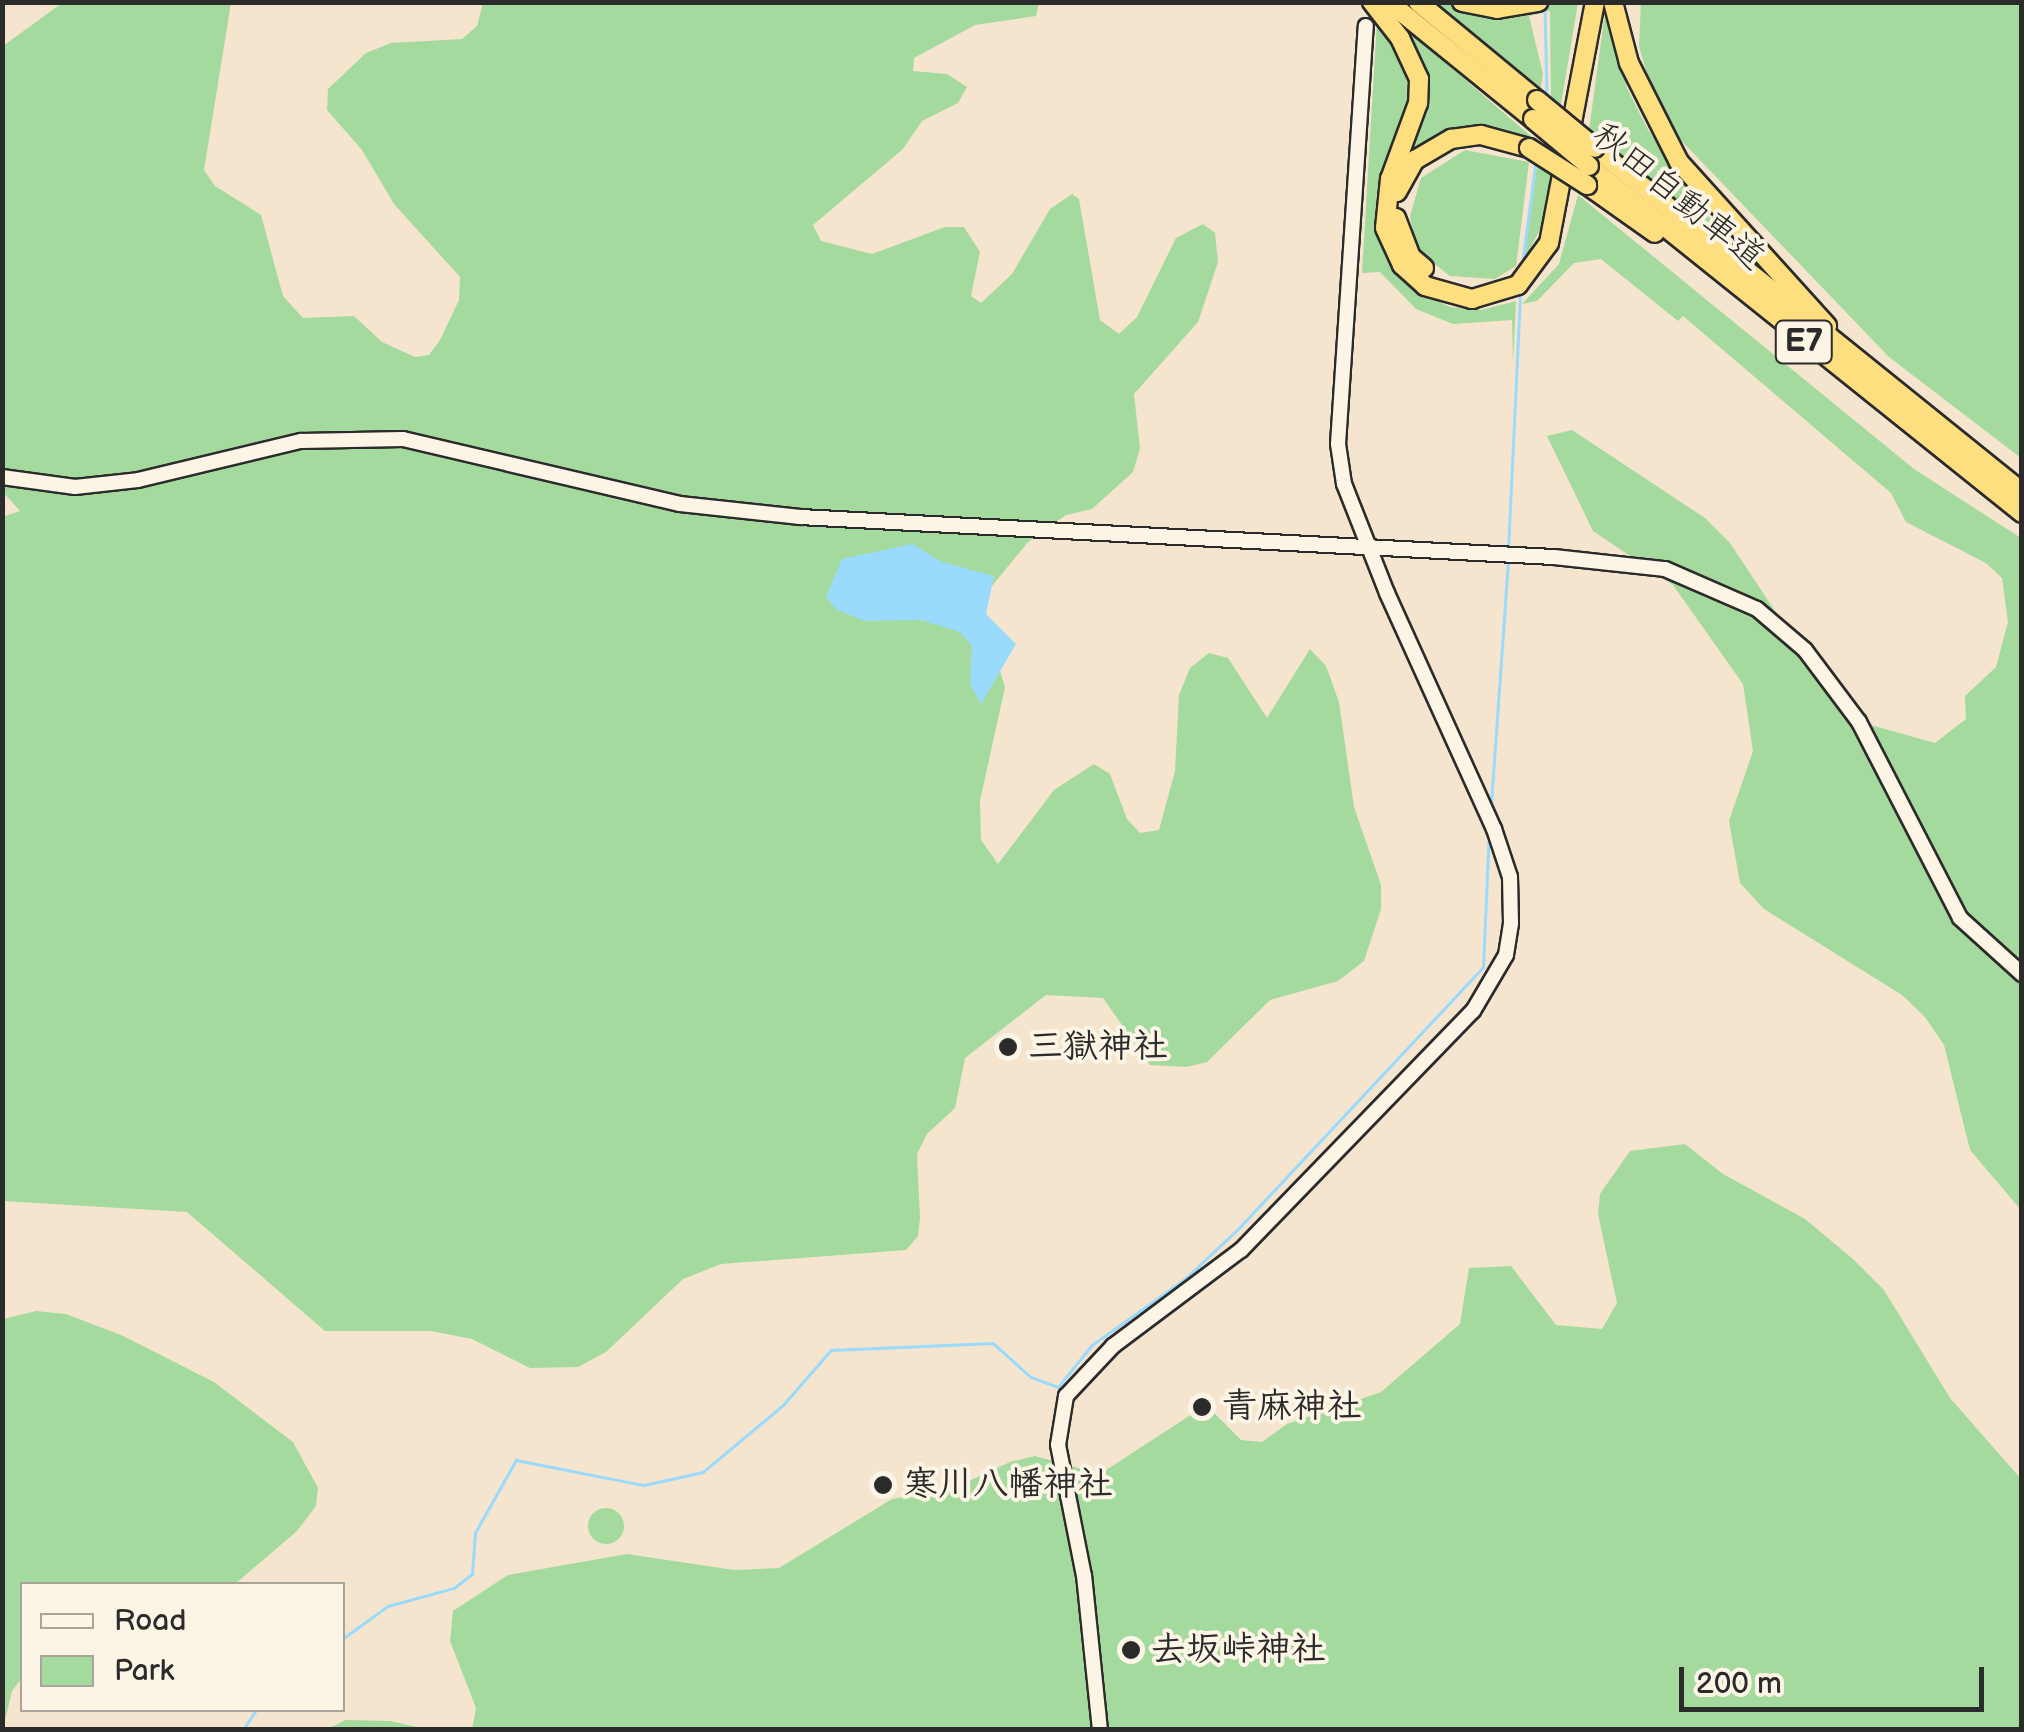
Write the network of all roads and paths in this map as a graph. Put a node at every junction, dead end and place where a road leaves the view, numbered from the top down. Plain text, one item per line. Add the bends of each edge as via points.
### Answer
1 (1372, 2) edge
2 (1389, 2) edge
3 (1418, 2) edge
4 (1462, 2) edge
5 (1538, 2) edge
6 (1583, 2) edge
7 (1595, 2) edge
8 (1614, 2) edge
9 (1366, 26) dead end
10 (1590, 166) junction
11 (1892, 392) junction
12 (2, 477) edge
13 (2022, 492) edge
14 (2022, 513) edge
15 (1372, 551) junction
16 (2022, 974) edge
17 (1100, 1730) edge

1 - 7 highway via 1400,38 1418,78 1418,103 1390,178 1385,228 1402,264 1425,286 1472,299 1518,285 1550,244
2 - 10 highway, 秋田自動車道 / E7, bridge
3 - 10 highway, 秋田自動車道 / E7, bridge via 1537,100
4 - 5 highway via 1497,9
6 - 10 highway, bridge via 1546,222 1536,250 1516,274 1477,290 1431,276 1411,257 1396,218 1401,180 1415,160 1451,139 1480,135 1529,148
8 - 11 highway via 1629,63 1680,162 1755,253
9 - 15 street via 1338,444 1344,484
10 - 11 highway, 秋田自動車道 / E7
10 - 14 highway, 秋田自動車道 / E7
11 - 13 highway, 秋田自動車道 / E7
12 - 15 street via 90,485 301,441 403,439 680,504
15 - 16 street via 1635,564 1757,610 1832,682 1960,918
15 - 17 street via 1504,856 1511,900 1506,955 1473,1010 1241,1250 1113,1346 1066,1396 1058,1445 1084,1576

